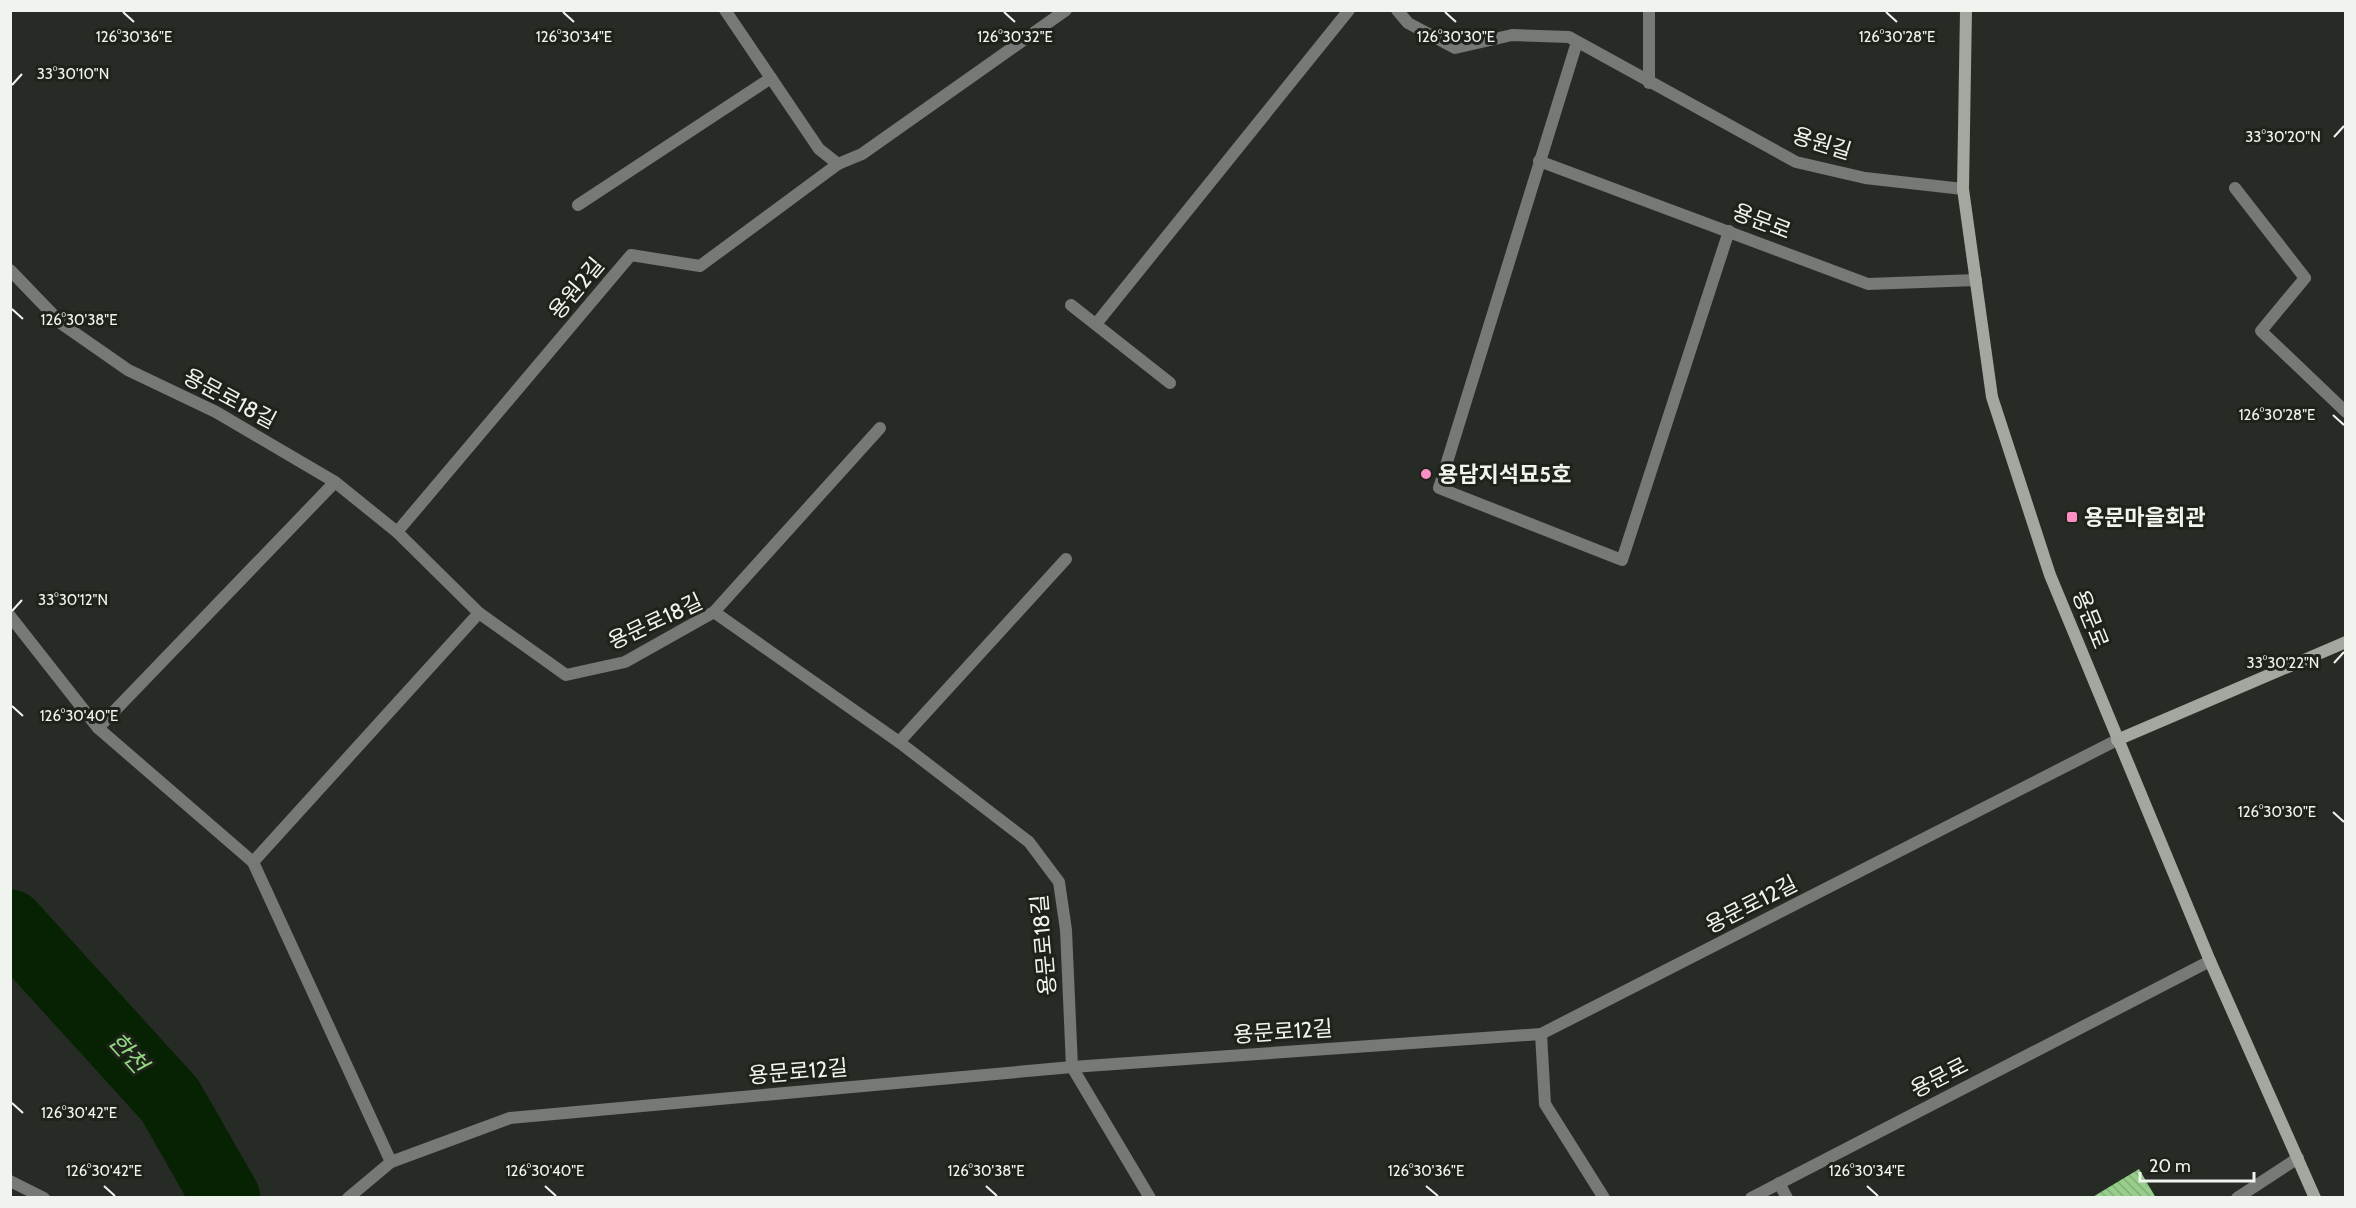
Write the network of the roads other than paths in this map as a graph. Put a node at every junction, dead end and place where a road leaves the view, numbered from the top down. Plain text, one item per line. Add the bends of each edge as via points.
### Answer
1 (725, 10) edge
2 (1066, 10) edge
3 (1349, 10) edge
4 (1397, 10) edge
5 (1649, 10) edge
6 (1966, 10) edge
7 (1577, 42) junction
8 (771, 78) junction
9 (1649, 83) junction
10 (1539, 161) junction
11 (838, 164) junction
12 (2235, 188) dead end
13 (1963, 189) junction
14 (578, 205) dead end
15 (1729, 231) junction
16 (10, 270) edge
17 (1976, 280) junction
18 (1071, 305) dead end
19 (1096, 324) junction
20 (1170, 383) dead end
21 (2346, 412) edge
22 (880, 428) dead end
23 (335, 482) junction
24 (397, 532) junction
25 (1066, 560) dead end
26 (714, 612) junction
27 (479, 613) junction
28 (10, 616) edge
29 (2346, 642) edge
30 (98, 728) junction
31 (2117, 740) junction
32 (899, 742) junction
33 (253, 862) junction
34 (2210, 962) junction
35 (1541, 1034) junction
36 (1072, 1067) junction
37 (2298, 1158) junction
38 (391, 1162) junction
39 (10, 1181) edge
40 (1779, 1183) junction
41 (44, 1197) edge
42 (348, 1197) edge
43 (1150, 1197) edge
44 (1604, 1197) edge
45 (1751, 1197) edge
46 (1787, 1197) edge
47 (2237, 1197) edge
48 (2315, 1197) edge

1 - 8 street
2 - 11 street, 용원2길 via 862,154
3 - 19 street
4 - 7 street, 용원길 via 1408,23 1455,48 1512,35 1569,38
5 - 9 street
6 - 13 main road, 용문로
7 - 9 street, 용원길
7 - 10 street
8 - 11 street via 819,149
8 - 14 street
9 - 13 street, 용원길 via 1796,162 1865,178
10 - 15 street, 용문로
10 - 15 street via 1439,488 1622,560
11 - 24 street, 용원2길 via 700,266 631,255
12 - 21 street via 2304,278 2261,331
13 - 17 main road, 용문로
15 - 17 street, 용문로 via 1868,284
16 - 23 street, 용문로18길 via 62,324 128,370 216,412
17 - 31 main road, 용문로 via 1992,398 2050,575
18 - 19 street
19 - 20 street
22 - 26 street
23 - 24 street, 용문로18길
23 - 30 street
24 - 27 street, 용문로18길
25 - 32 street
26 - 27 street, 용문로18길 via 625,662 566,675
26 - 32 street, 용문로18길
27 - 33 street
28 - 30 street
29 - 31 main road
30 - 33 street
31 - 34 main road, 용문로
31 - 35 street, 용문로12길
32 - 36 street, 용문로18길 via 1029,842 1059,882 1066,930
33 - 38 street
34 - 37 main road, 용문로
34 - 40 street, 용문로
35 - 36 street, 용문로12길
35 - 44 street via 1545,1104
36 - 38 street, 용문로12길 via 510,1118
36 - 43 street, 용문로18길
37 - 47 street
37 - 48 main road, 용문로
38 - 42 street, 용문로12길
39 - 41 street
40 - 45 street, 용문로
40 - 46 street

